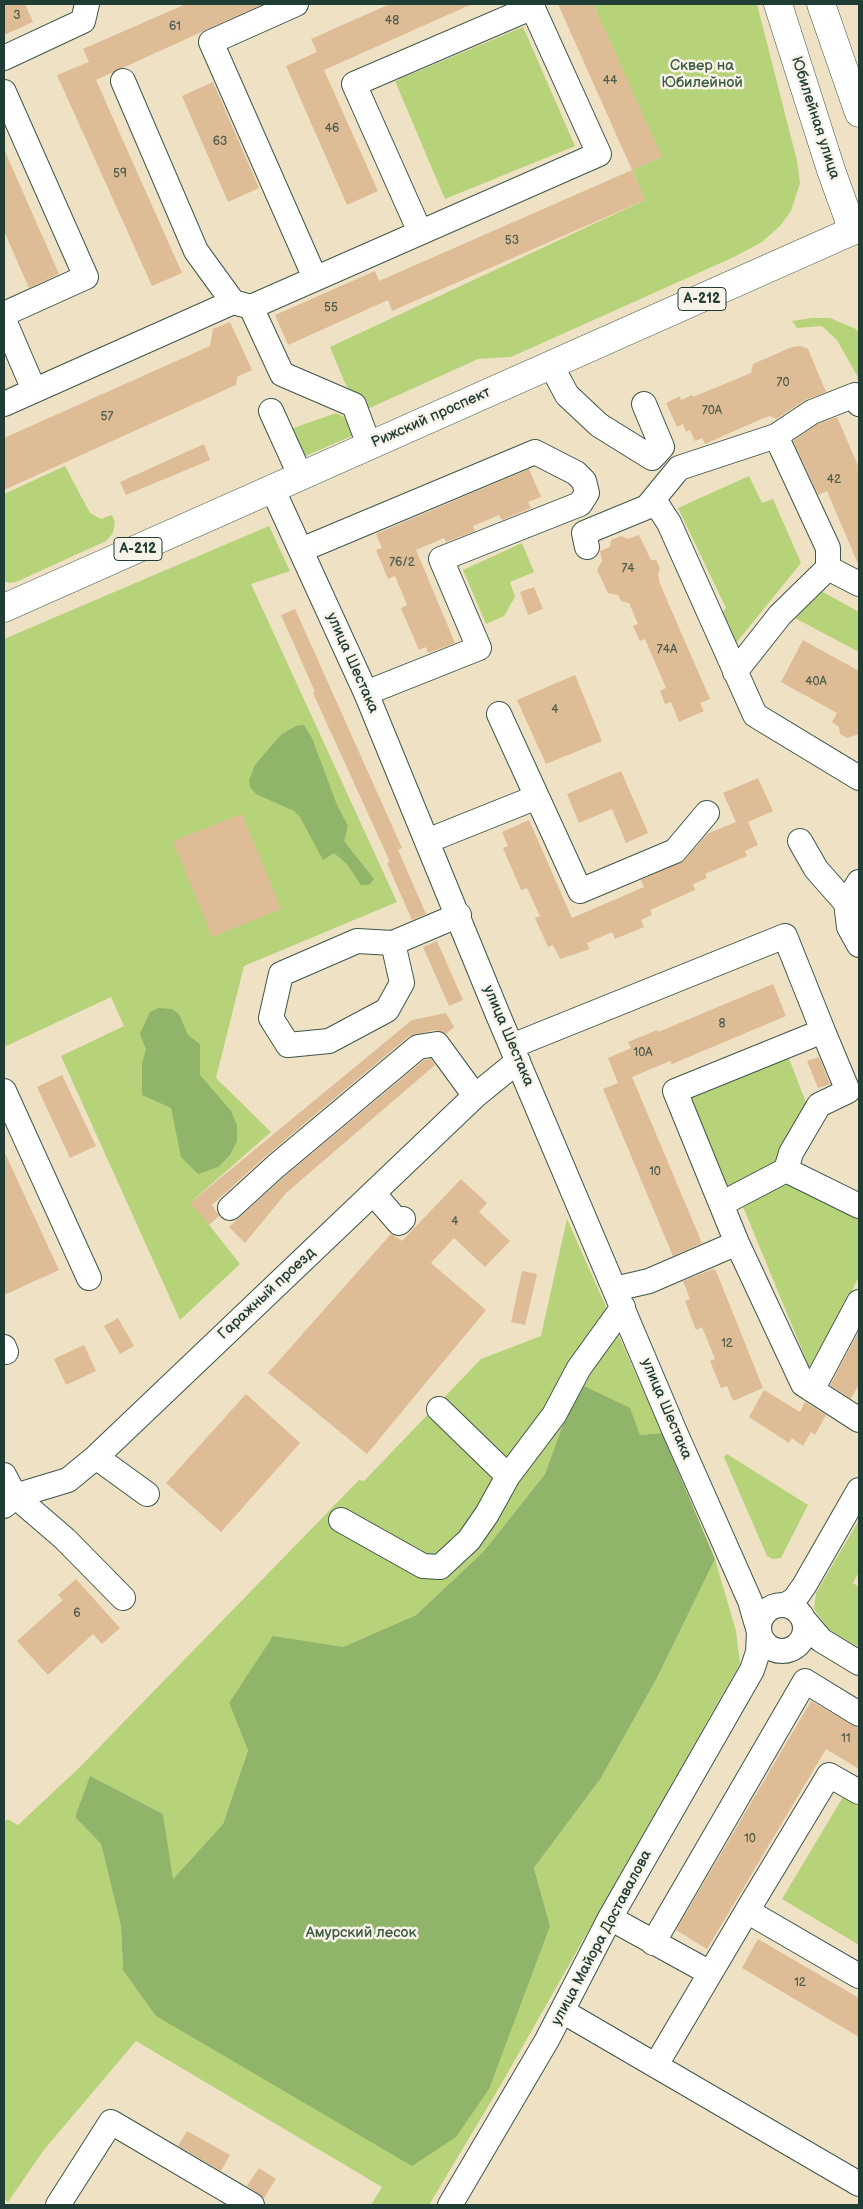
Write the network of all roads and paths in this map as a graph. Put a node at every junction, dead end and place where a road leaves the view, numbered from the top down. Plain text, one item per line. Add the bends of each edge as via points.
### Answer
1 (87, 4) edge
2 (296, 4) edge
3 (778, 4) edge
4 (821, 4) edge
5 (532, 5) edge
6 (4, 58) edge
7 (123, 81) dead end
8 (4, 92) edge
9 (859, 113) edge
10 (856, 230) edge
11 (420, 232) junction
12 (315, 278) junction
13 (242, 305) junction
14 (4, 314) edge
15 (4, 320) edge
16 (551, 365) junction
17 (34, 390) junction
18 (4, 404) edge
19 (644, 404) dead end
20 (859, 404) edge
21 (272, 411) dead end
22 (776, 436) junction
23 (369, 445) junction
24 (301, 477) junction
25 (273, 490) junction
26 (654, 500) junction
27 (586, 547) dead end
28 (301, 550) junction
29 (828, 568) junction
30 (859, 584) edge
31 (4, 608) edge
32 (735, 672) junction
33 (366, 693) junction
34 (499, 714) dead end
35 (859, 778) edge
36 (537, 797) junction
37 (707, 813) dead end
38 (427, 840) junction
39 (800, 841) dead end
40 (859, 882) edge
41 (846, 903) junction
42 (459, 915) junction
43 (393, 943) junction
44 (859, 945) edge
45 (823, 1031) junction
46 (515, 1054) junction
47 (4, 1091) edge
48 (475, 1096) junction
49 (786, 1170) junction
50 (374, 1194) junction
51 (723, 1204) junction
52 (859, 1206) edge
53 (230, 1208) dead end
54 (399, 1223) dead end
55 (737, 1243) junction
56 (89, 1278) dead end
57 (619, 1298) junction
58 (859, 1302) edge
59 (812, 1390) junction
60 (439, 1409) dead end
61 (859, 1420) edge
62 (96, 1457) junction
63 (4, 1475) edge
64 (508, 1476) junction
65 (859, 1490) edge
66 (147, 1494) dead end
67 (9, 1501) edge
68 (341, 1520) dead end
69 (850, 1524) edge
70 (742, 1583) junction
71 (123, 1598) dead end
72 (795, 1625) junction
73 (759, 1632) junction
74 (859, 1663) edge
75 (752, 1670) junction
76 (859, 1714) edge
77 (859, 1792) edge
78 (747, 1911) junction
79 (610, 1918) junction
80 (653, 1943) junction
81 (710, 1974) junction
82 (859, 1976) edge
83 (562, 2011) junction
84 (656, 2065) junction
85 (859, 2184) edge
86 (58, 2205) edge
87 (252, 2205) edge
88 (450, 2205) edge

1 - 6 street via 83,21
2 - 12 street via 211,42
3 - 10 highway, Юбилейная улица via 831,170
4 - 9 highway
5 - 11 street via 354,84
5 - 11 street via 598,154
7 - 13 street via 196,251
8 - 14 street via 86,277
10 - 16 highway, Рижский проспект / А-212
11 - 12 street
12 - 13 street
13 - 17 street
13 - 23 street via 282,374 354,405
15 - 17 street
16 - 19 street via 567,395 599,424 652,458 662,447
16 - 23 highway, Рижский проспект / А-212
17 - 18 street
20 - 22 street via 855,395 812,412
21 - 24 street
22 - 26 street via 679,468
22 - 29 street via 828,548
23 - 24 highway, Рижский проспект / А-212
24 - 25 highway, Рижский проспект / А-212
25 - 28 street, улица Шестака
25 - 31 highway, Рижский проспект / А-212
26 - 27 street via 647,507 584,533
26 - 32 street via 670,523
28 - 33 street, улица Шестака
28 - 33 street via 535,452 576,473 584,481 587,493 580,504 440,559 479,648
29 - 30 street
29 - 32 street via 780,615
32 - 35 street via 756,715
33 - 38 street, улица Шестака
34 - 36 street
36 - 37 street via 580,891 675,851
36 - 38 street
38 - 42 street, улица Шестака
39 - 41 street via 816,869
40 - 41 street
41 - 44 street via 849,926
42 - 43 street
42 - 46 street, улица Шестака
43 - 43 street via 357,941 281,974 270,1018 288,1045 329,1041 387,1010 402,983
45 - 46 street, Гаражный проезд via 785,936
45 - 49 street via 848,1091 818,1105 791,1152
45 - 51 street via 675,1091
46 - 48 street, Гаражный проезд
46 - 57 street, улица Шестака
47 - 56 street
48 - 50 street, Гаражный проезд
48 - 53 street via 437,1044 418,1048
49 - 51 street
49 - 52 street
50 - 54 street
50 - 62 street, Гаражный проезд
51 - 55 street
55 - 57 street
55 - 59 street via 803,1384
57 - 64 street via 554,1415
57 - 70 street, улица Шестака
58 - 59 street
59 - 61 street
60 - 64 street
62 - 66 street
62 - 67 street, Гаражный проезд via 68,1480
63 - 67 street
64 - 68 street via 469,1540 440,1567 423,1566
65 - 69 street, улица Майора Доставалова
67 - 71 street via 65,1539
69 - 72 street, улица Майора Доставалова via 794,1600
70 - 72 street, улица Шестака
70 - 73 street, улица Шестака via 756,1614
72 - 73 street via 766,1645
72 - 74 street, улица Шестака
72 - 75 street, улица Майора Доставалова via 769,1656
73 - 75 street, улица Майора Доставалова via 758,1652
75 - 79 street, улица Майора Доставалова
76 - 80 street via 805,1681
77 - 78 street via 829,1775
78 - 81 street
78 - 82 street
79 - 80 street
79 - 83 street, улица Майора Доставалова
80 - 81 street
81 - 84 street
83 - 84 street
83 - 88 street, улица Майора Доставалова
84 - 85 street
86 - 87 street via 110,2122

